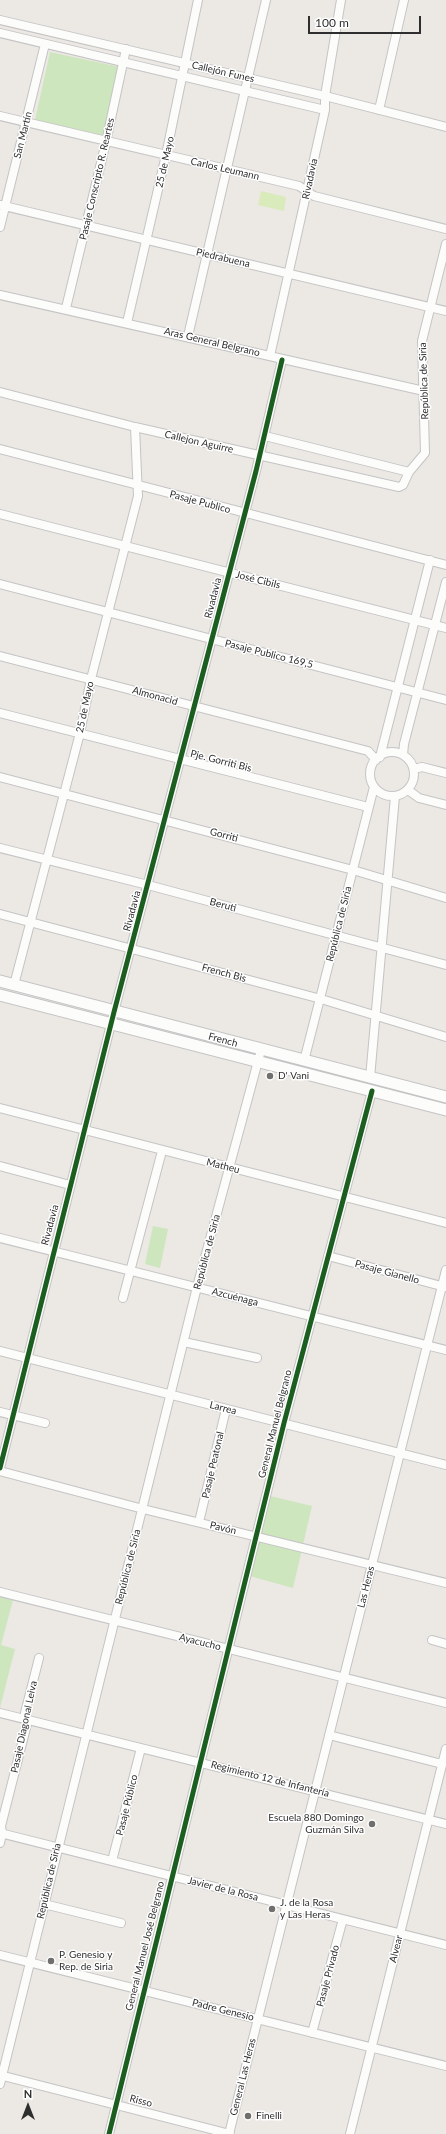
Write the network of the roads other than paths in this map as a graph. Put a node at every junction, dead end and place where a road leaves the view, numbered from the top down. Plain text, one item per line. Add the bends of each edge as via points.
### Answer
1 (198, 0) edge
2 (266, 0) edge
3 (341, 0) edge
4 (404, 0) edge
5 (0, 20) edge
6 (0, 33) edge
7 (45, 44) junction
8 (126, 49) junction
9 (123, 62) junction
10 (185, 63) junction
11 (183, 76) junction
12 (248, 77) junction
13 (245, 91) junction
14 (325, 96) junction
15 (325, 110) junction
16 (379, 110) junction
17 (0, 116) edge
18 (26, 122) junction
19 (446, 127) edge
20 (106, 142) junction
21 (166, 155) junction
22 (228, 169) junction
23 (308, 191) junction
24 (3, 206) edge
25 (85, 226) junction
26 (0, 227) edge
27 (446, 229) edge
28 (146, 240) junction
29 (446, 244) edge
30 (207, 254) junction
31 (290, 273) junction
32 (0, 294) edge
33 (430, 307) junction
34 (66, 308) junction
35 (446, 311) edge
36 (127, 323) junction
37 (188, 336) junction
38 (270, 356) junction
39 (282, 360) junction
40 (424, 391) junction
41 (0, 392) edge
42 (135, 427) junction
43 (265, 436) junction
44 (0, 449) edge
45 (260, 456) junction
46 (409, 472) junction
47 (137, 486) junction
48 (399, 487) joint
49 (0, 514) edge
50 (245, 514) junction
51 (126, 546) junction
52 (430, 560) junction
53 (446, 564) edge
54 (229, 573) junction
55 (446, 582) edge
56 (0, 584) edge
57 (109, 612) junction
58 (414, 620) junction
59 (435, 625) junction
60 (446, 628) edge
61 (212, 640) junction
62 (0, 656) edge
63 (91, 679) junction
64 (397, 687) junction
65 (417, 693) junction
66 (446, 700) edge
67 (195, 707) junction
68 (0, 713) edge
69 (80, 733) junction
70 (403, 755) junction
71 (378, 758) junction
72 (182, 760) junction
73 (414, 769) junction
74 (446, 773) edge
75 (0, 777) edge
76 (374, 787) junction
77 (408, 790) junction
78 (63, 793) junction
79 (395, 796) junction
80 (446, 805) edge
81 (368, 807) junction
82 (166, 820) junction
83 (0, 848) edge
84 (46, 860) junction
85 (353, 870) junction
86 (387, 880) junction
87 (148, 885) junction
88 (446, 898) edge
89 (0, 914) edge
90 (30, 922) junction
91 (336, 935) junction
92 (381, 947) junction
93 (132, 948) junction
94 (446, 965) edge
95 (0, 981) edge
96 (14, 985) junction
97 (0, 995) edge
98 (321, 999) junction
99 (114, 1012) junction
100 (376, 1016) junction
101 (111, 1024) junction
102 (446, 1037) edge
103 (261, 1050) junction
104 (304, 1061) junction
105 (258, 1062) junction
106 (370, 1078) junction
107 (372, 1091) junction
108 (446, 1098) edge
109 (0, 1108) edge
110 (446, 1110) edge
111 (85, 1130) junction
112 (162, 1151) junction
113 (0, 1166) edge
114 (230, 1168) junction
115 (70, 1185) junction
116 (344, 1196) junction
117 (446, 1223) edge
118 (0, 1238) edge
119 (53, 1252) junction
120 (328, 1256) junction
121 (130, 1270) junction
122 (446, 1270) edge
123 (444, 1286) edge
124 (198, 1287) junction
125 (123, 1298) dead end
126 (312, 1316) junction
127 (184, 1342) junction
128 (427, 1345) junction
129 (446, 1350) edge
130 (0, 1351) edge
131 (27, 1358) junction
132 (257, 1358) dead end
133 (171, 1395) junction
134 (226, 1409) junction
135 (0, 1412) edge
136 (14, 1415) junction
137 (45, 1423) dead end
138 (284, 1423) junction
139 (400, 1453) junction
140 (446, 1464) edge
141 (0, 1469) edge
142 (143, 1509) junction
143 (199, 1522) junction
144 (256, 1536) junction
145 (372, 1564) junction
146 (446, 1583) edge
147 (0, 1592) edge
148 (114, 1621) junction
149 (432, 1640) dead end
150 (446, 1644) edge
151 (227, 1649) junction
152 (39, 1658) dead end
153 (344, 1678) junction
154 (446, 1703) edge
155 (0, 1713) edge
156 (28, 1720) junction
157 (85, 1735) junction
158 (329, 1735) junction
159 (141, 1748) junction
160 (446, 1749) edge
161 (201, 1762) junction
162 (442, 1764) junction
163 (314, 1790) junction
164 (428, 1819) junction
165 (446, 1824) edge
166 (1, 1833) edge
167 (0, 1843) edge
168 (57, 1847) junction
169 (112, 1861) junction
170 (172, 1876) junction
171 (44, 1904) junction
172 (286, 1904) junction
173 (343, 1919) junction
174 (121, 1923) dead end
175 (400, 1933) junction
176 (446, 1945) edge
177 (0, 1955) edge
178 (29, 1962) junction
179 (143, 1990) junction
180 (257, 2019) junction
181 (312, 2033) junction
182 (372, 2047) junction
183 (446, 2066) edge
184 (1, 2078) edge
185 (116, 2104) junction
186 (109, 2134) edge
187 (230, 2134) edge
188 (350, 2134) edge

1 - 10 street, 25 de Mayo
2 - 12 street
3 - 14 street, Rivadavia
4 - 16 street
5 - 8 street, Callejón Funes
6 - 7 street, Callejón Funes
7 - 9 street, Callejón Funes
7 - 18 street, San Martín
8 - 9 street, Pasaje Conscripto R. Reartes
8 - 10 street, Callejón Funes
9 - 11 street, Callejón Funes
9 - 20 street, Pasaje Conscripto R. Reartes
10 - 11 street, 25 de Mayo
10 - 12 street, Callejón Funes
11 - 13 street, Callejón Funes
11 - 21 street, 25 de Mayo
12 - 13 street
12 - 14 street, Callejón Funes
13 - 15 street, Callejón Funes
13 - 22 street
14 - 15 street, Rivadavia
14 - 16 street, Callejón Funes
15 - 23 street, Rivadavia
16 - 19 street, Callejón Funes
17 - 18 street, Carlos Leumann
18 - 20 street, Carlos Leumann
18 - 24 street, San Martín
20 - 21 street, Carlos Leumann
20 - 25 street, Pasaje Conscripto R. Reartes
21 - 22 street, Carlos Leumann
21 - 28 street, 25 de Mayo
22 - 23 street, Carlos Leumann via 299,186
22 - 30 street
23 - 27 street, Carlos Leumann via 314,196
23 - 31 street, Rivadavia
24 - 25 street, Piedrabuena
24 - 26 street, San Martín
25 - 28 street, Piedrabuena
25 - 34 street, Pasaje Conscripto R. Reartes
28 - 30 street, Piedrabuena
28 - 36 street, 25 de Mayo
29 - 33 street, República de Siria
30 - 31 street, Piedrabuena
30 - 37 street
31 - 33 street, Piedrabuena
31 - 38 street, Rivadavia
32 - 34 street, Aras General Belgrano
33 - 35 street, Piedrabuena
33 - 40 street, República de Siria via 422,341
34 - 36 street, Aras General Belgrano
36 - 37 street, Aras General Belgrano
37 - 38 street, Aras General Belgrano
38 - 39 street, Aras General Belgrano
39 - 40 street, Aras General Belgrano
39 - 43 street, Rivadavia
40 - 46 street, República de Siria via 425,453
41 - 42 street, Callejon Aguirre
42 - 45 street, Callejon Aguirre
42 - 47 street, 25 de Mayo
43 - 45 street, Rivadavia
43 - 46 street
44 - 47 street, Pasaje Publico
45 - 48 street, Callejon Aguirre
45 - 50 street, Rivadavia
46 - 48 street, República de Siria via 403,485
47 - 50 street, Pasaje Publico
47 - 51 street, 25 de Mayo via 138,496
49 - 51 street, José Cibils
50 - 52 street, Pasaje Publico
50 - 54 street, Rivadavia
51 - 54 street, José Cibils
51 - 57 street, 25 de Mayo
52 - 53 street, Pasaje Publico
52 - 58 street
54 - 58 street, José Cibils
54 - 61 street, Rivadavia
55 - 59 street
56 - 57 street, Pasaje Publico 169,5
57 - 61 street, Pasaje Publico 169,5
57 - 63 street, 25 de Mayo
58 - 59 street, José Cibils
58 - 64 street
59 - 60 street, José Cibils
59 - 65 street
61 - 64 street, Pasaje Publico 169,5
61 - 67 street, Rivadavia
62 - 63 street, Almonacid
63 - 67 street, Almonacid
63 - 69 street, 25 de Mayo
64 - 65 street, Pasaje Publico 169,5
64 - 71 street
65 - 66 street, Pasaje Publico 169,5
65 - 70 street
67 - 71 street, Almonacid via 368,751
67 - 72 street, Rivadavia
68 - 69 street, Pje. Gorriti Bis
69 - 72 street, Pje. Gorriti Bis
69 - 78 street, 25 de Mayo
70 - 71 street via 391,752
70 - 73 street
71 - 76 street via 370,773
72 - 81 street, Pje. Gorriti Bis
72 - 82 street, Rivadavia
73 - 74 street via 422,767
73 - 77 street via 413,784
75 - 78 street, Gorriti
76 - 79 street via 383,794
76 - 81 street, República de Siria
77 - 79 street
77 - 80 street via 419,798
78 - 82 street, Gorriti
78 - 84 street, 25 de Mayo
79 - 86 street
81 - 85 street, República de Siria
82 - 85 street, Gorriti
82 - 87 street, Rivadavia
83 - 84 street, Beruti
84 - 87 street, Beruti
84 - 90 street, 25 de Mayo
85 - 86 street, Gorriti
85 - 91 street, República de Siria
86 - 88 street, Gorriti
86 - 92 street
87 - 91 street, Beruti
87 - 93 street, Rivadavia
89 - 90 street, French Bis
90 - 93 street, French Bis
90 - 96 street, 25 de Mayo
91 - 92 street, Beruti
91 - 98 street, República de Siria
92 - 94 street, Beruti
92 - 100 street
93 - 98 street, French Bis
93 - 99 street, Rivadavia
95 - 96 main road, French
96 - 99 main road, French
97 - 101 main road, French
98 - 100 street, French Bis
98 - 104 street, República de Siria
99 - 101 street, Rivadavia
99 - 103 main road, French
100 - 102 street, French Bis
100 - 106 street
101 - 105 main road, French
101 - 111 street, Rivadavia
103 - 104 main road, French
103 - 105 street, República de Siria
104 - 106 main road, French
105 - 107 main road, French
105 - 114 street, República de Siria
106 - 108 main road, French
107 - 110 main road, French
107 - 116 street, General Manuel Belgrano
109 - 111 street, Matheu
111 - 112 street, Matheu
111 - 115 street, Rivadavia
112 - 114 street, Matheu
112 - 121 street
113 - 115 street
114 - 116 street, Matheu
114 - 124 street, República de Siria
115 - 119 street, Rivadavia
116 - 117 street, Matheu
116 - 120 street, General Manuel Belgrano
118 - 119 street, Azcuénaga
119 - 121 street, Azcuénaga
119 - 131 street, Rivadavia
120 - 123 street, Pasaje Gianello
120 - 126 street, General Manuel Belgrano
121 - 124 street, Azcuénaga
121 - 125 street
122 - 123 street, Las Heras
123 - 128 street, Las Heras
124 - 126 street, Azcuénaga
124 - 127 street, República de Siria
126 - 128 street, Azcuénaga
126 - 138 street, General Manuel Belgrano
127 - 132 street
127 - 133 street, República de Siria
128 - 129 street, Azcuénaga
128 - 139 street, Las Heras
130 - 131 street, Larrea
131 - 133 street, Larrea
131 - 136 street, Rivadavia
133 - 134 street, Larrea
133 - 142 street, República de Siria
134 - 138 street, Larrea
134 - 143 street, Pasaje Peatonal
135 - 136 street
136 - 137 street
136 - 141 street, Rivadavia
138 - 139 street, Larrea
138 - 144 street, General Manuel Belgrano
139 - 140 street, Larrea
139 - 145 street, Las Heras
141 - 142 street, Pavón
142 - 143 street, Pavón
142 - 148 street, República de Siria
143 - 144 street, Pavón
144 - 145 street, Pavón
144 - 151 street, General Manuel Belgrano
145 - 146 street, Pavón
145 - 153 street, Las Heras
147 - 148 street, Ayacucho
148 - 151 street, Ayacucho
148 - 157 street, República de Siria
149 - 150 street
151 - 153 street, Ayacucho
151 - 161 street, General Manuel Belgrano
152 - 156 street, Pasaje Diagonal Leiva via 25,1713
153 - 154 street, Ayacucho
153 - 158 street, Las Heras
155 - 156 street, Regimiento 12 de Infantería
156 - 157 street, Regimiento 12 de Infantería
156 - 166 street, Pasaje Diagonal Leiva
157 - 159 street, Regimiento 12 de Infantería
157 - 168 street, República de Siria
158 - 162 street
158 - 163 street, Las Heras
159 - 161 street, Regimiento 12 de Infantería
159 - 169 street, Pasaje Público
160 - 162 street, Alvear
161 - 163 street, Regimiento 12 de Infantería
161 - 170 street, General Manuel José Belgrano
162 - 164 street, Alvear
163 - 164 street, Regimiento 12 de Infantería
163 - 172 street, Las Heras
164 - 165 street, Regimiento 12 de Infantería
164 - 175 street, Alvear
166 - 167 street, Pasaje Diagonal Leiva
166 - 168 street, Javier de la Rosa
168 - 169 street, Javier de la Rosa
168 - 171 street, República de Siria
169 - 170 street, Javier de la Rosa
170 - 172 street, Javier de la Rosa
170 - 179 street, General Manuel José Belgrano
171 - 174 street
171 - 178 street, República de Siria
172 - 173 street, Javier de la Rosa
172 - 180 street, General Las Heras
173 - 175 street, Javier de la Rosa
173 - 181 street, Pasaje Privado
175 - 176 street, Javier de la Rosa
175 - 182 street, Alvear
177 - 178 street, Padre Genesio
178 - 179 street, Padre Genesio
178 - 184 street, República de Siria
179 - 180 street, Padre Genesio
179 - 185 street, General Manuel José Belgrano
180 - 181 street, Padre Genesio
180 - 187 street, General Las Heras
181 - 182 street, Padre Genesio
182 - 183 street, Padre Genesio
182 - 188 street, Alvear
184 - 185 street, Risso
185 - 186 street, General Manuel José Belgrano
185 - 187 street, Risso

